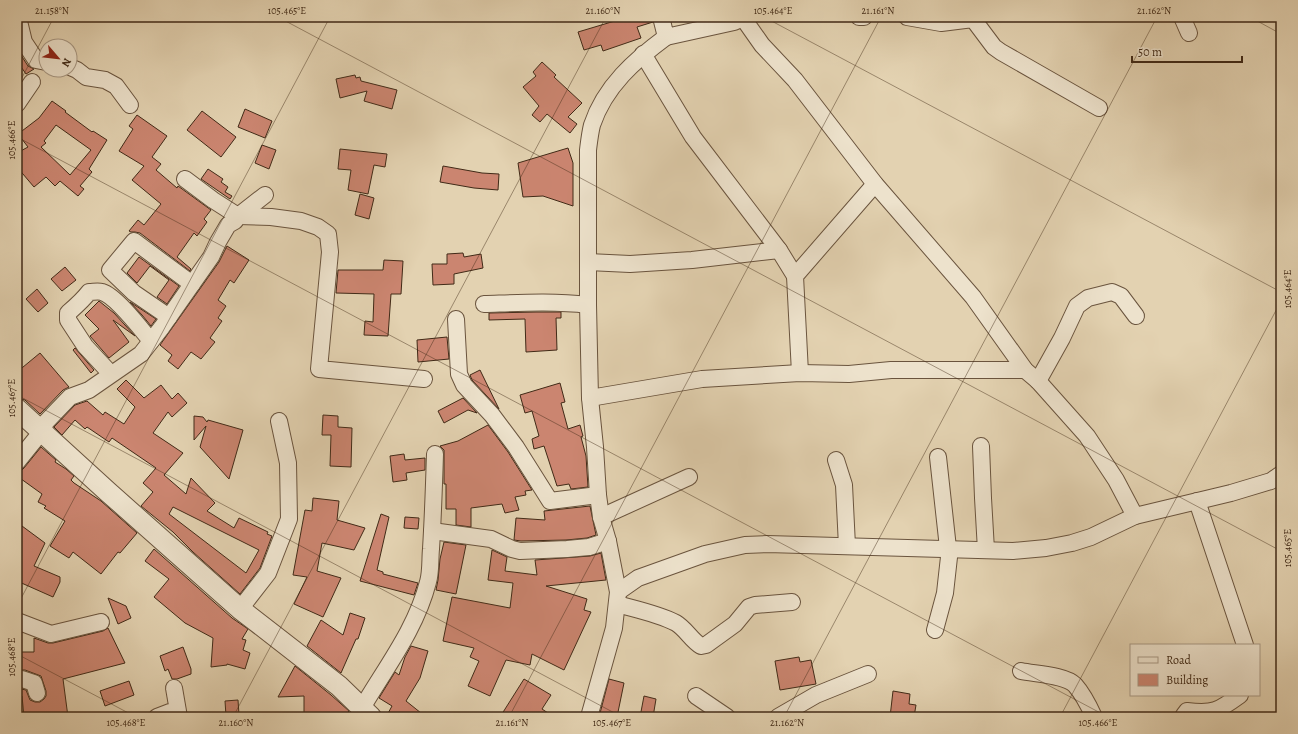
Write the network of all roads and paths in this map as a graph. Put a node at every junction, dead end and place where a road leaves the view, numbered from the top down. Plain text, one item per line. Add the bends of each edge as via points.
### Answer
1 (18, 17) edge
2 (661, 17) edge
3 (744, 17) edge
4 (859, 17) edge
5 (864, 17) edge
6 (907, 17) edge
7 (1182, 17) edge
8 (973, 18) edge
9 (1190, 33) dead end
10 (666, 36) junction
11 (643, 54) junction
12 (38, 60) edge
13 (78, 71) edge
14 (32, 82) dead end
15 (17, 104) edge
16 (130, 105) dead end
17 (1098, 108) dead end
18 (185, 179) dead end
19 (875, 184) junction
20 (265, 195) dead end
21 (238, 216) junction
22 (779, 250) junction
23 (588, 262) junction
24 (795, 276) junction
25 (192, 284) junction
26 (484, 304) dead end
27 (588, 305) junction
28 (1136, 316) dead end
29 (169, 317) junction
30 (456, 319) dead end
31 (151, 341) junction
32 (1025, 370) junction
33 (800, 373) junction
34 (111, 374) junction
35 (424, 379) dead end
36 (1038, 381) junction
37 (590, 398) junction
38 (17, 410) edge
39 (279, 421) dead end
40 (42, 431) junction
41 (981, 446) dead end
42 (435, 454) dead end
43 (938, 457) dead end
44 (836, 460) dead end
45 (17, 462) edge
46 (689, 477) dead end
47 (1278, 482) edge
48 (598, 495) junction
49 (1197, 501) junction
50 (1135, 516) junction
51 (601, 517) junction
52 (432, 531) junction
53 (608, 541) junction
54 (847, 546) junction
55 (948, 549) junction
56 (986, 550) junction
57 (617, 598) junction
58 (792, 602) dead end
59 (240, 609) junction
60 (17, 621) edge
61 (101, 622) dead end
62 (935, 630) dead end
63 (1245, 644) edge
64 (1021, 671) dead end
65 (868, 674) dead end
66 (17, 680) edge
67 (174, 688) dead end
68 (37, 693) dead end
69 (696, 696) dead end
70 (1239, 696) edge
71 (366, 713) edge
72 (157, 717) edge
73 (179, 717) edge
74 (589, 717) edge
75 (727, 717) edge
76 (778, 717) edge
77 (1094, 717) edge
78 (1185, 717) edge

1 - 12 street via 24,42
2 - 10 street
3 - 10 street via 734,22
3 - 19 street via 762,45 795,80
4 - 5 street
6 - 8 street via 941,23
7 - 9 street
8 - 17 street via 994,47
10 - 11 street
11 - 22 street via 693,137
11 - 23 street via 621,75 603,99 592,126 588,150
13 - 16 street via 86,77 105,80 116,86
14 - 15 street
18 - 21 street
19 - 24 street
19 - 32 street via 973,297
20 - 21 street
21 - 25 street via 228,225 211,257
21 - 35 street via 301,221 328,234 330,252 319,369
22 - 23 street via 630,264
22 - 24 street
23 - 27 street
24 - 33 street
25 - 29 street
25 - 29 street via 134,241 110,270 134,293
26 - 27 street via 562,302
27 - 37 street
28 - 36 street via 1121,296 1112,292 1088,298 1077,306
29 - 31 street
30 - 48 street via 460,374 464,385 508,436 550,501
31 - 34 street via 141,354
31 - 34 street via 110,295 101,291 89,292 68,313 68,320 85,346
32 - 33 street
32 - 36 street
33 - 37 street via 702,379
34 - 40 street via 90,390 70,396 46,422
36 - 50 street via 1087,436 1116,480
37 - 48 street
38 - 40 street
39 - 59 street via 288,463 289,519 268,573
40 - 45 street
40 - 59 street
41 - 56 street
42 - 52 street
43 - 55 street
44 - 54 street via 844,485
46 - 51 street
47 - 49 street
48 - 51 street
49 - 50 street
49 - 63 street
50 - 56 street via 1092,537 1072,543 1013,551
51 - 53 street
52 - 53 street via 491,539 520,551 589,547
52 - 71 street via 429,581 417,616 375,686
53 - 57 street
54 - 55 street
54 - 57 street via 745,545 705,554 638,578
55 - 56 street
55 - 62 street via 945,593
57 - 58 street via 676,624 701,646 735,624 749,607
57 - 74 street via 614,628
59 - 71 street via 339,686
60 - 61 street via 52,634
64 - 77 street via 1067,679 1075,685
65 - 76 street via 816,695
66 - 68 street via 34,683
67 - 73 street
69 - 75 street
70 - 78 street via 1213,712 1186,711
72 - 73 street via 170,712

